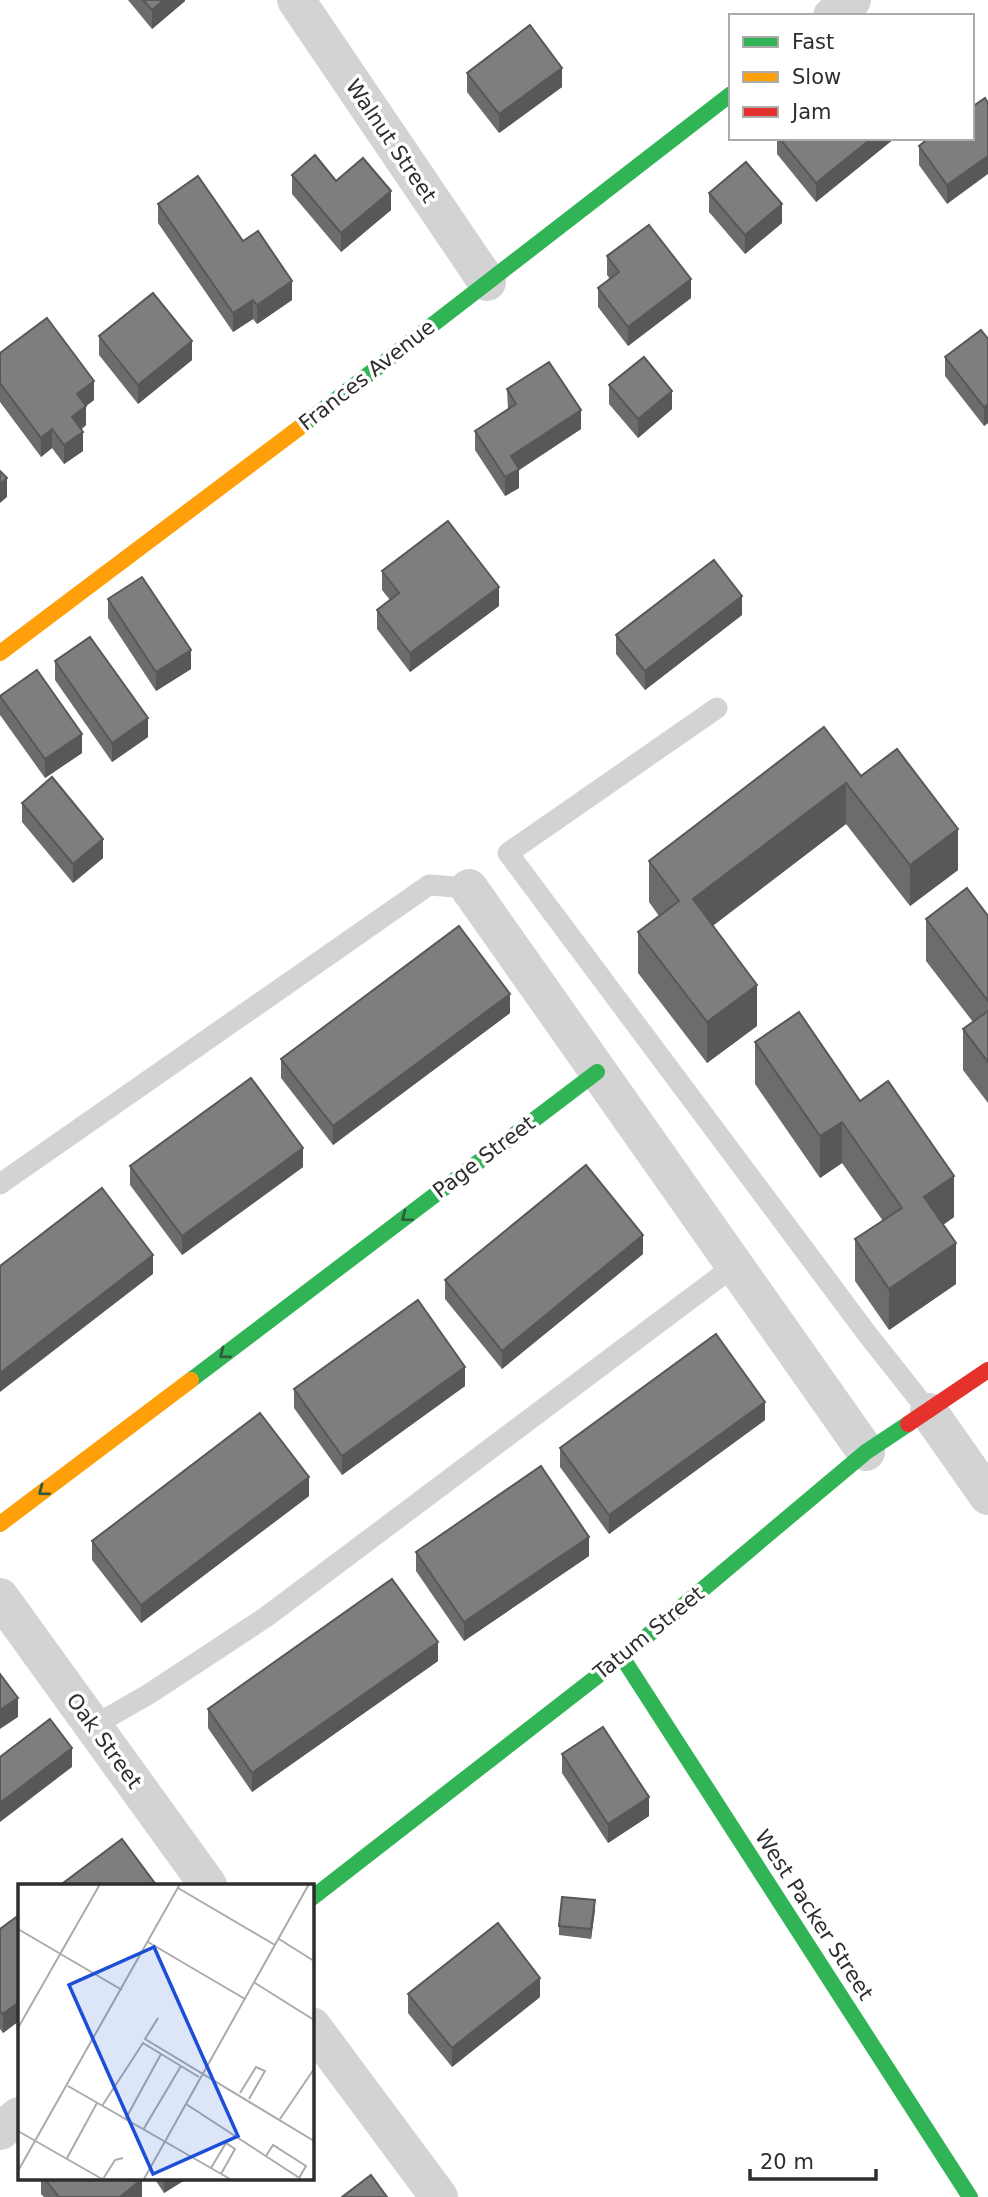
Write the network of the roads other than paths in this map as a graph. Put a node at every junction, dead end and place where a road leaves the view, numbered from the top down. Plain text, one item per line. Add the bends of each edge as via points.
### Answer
1 (296, 0) edge
2 (852, 0) edge
3 (834, 14) edge
4 (729, 96) edge
5 (487, 282) junction
6 (0, 653) edge
7 (717, 708) dead end
8 (469, 888) joint
9 (597, 1072) junction
10 (0, 1184) edge
11 (734, 1266) junction
12 (988, 1370) edge
13 (929, 1412) junction
14 (866, 1452) junction
15 (988, 1496) edge
16 (0, 1524) edge
17 (0, 1597) edge
18 (622, 1657) junction
19 (93, 1726) junction
20 (207, 1884) edge
21 (313, 1897) edge
22 (313, 2027) edge
23 (18, 2117) edge
24 (0, 2131) edge
25 (439, 2197) edge
26 (970, 2197) edge

1 - 5 street, Walnut Street
2 - 3 street
4 - 5 street, Frances Avenue
5 - 6 street, Frances Avenue
7 - 13 lane via 508,853
8 - 9 street
8 - 10 lane via 429,885
9 - 11 street
9 -> 16 street, Page Street
11 - 14 street
11 - 19 lane via 266,1617
12 - 13 street, Tatum Street
13 - 14 street, Tatum Street
13 - 15 street
14 - 18 street, Tatum Street
17 - 19 street, Oak Street
18 - 21 street, Tatum Street
18 - 26 street, West Packer Street
19 - 20 street, Oak Street
22 - 25 street
23 - 24 street

